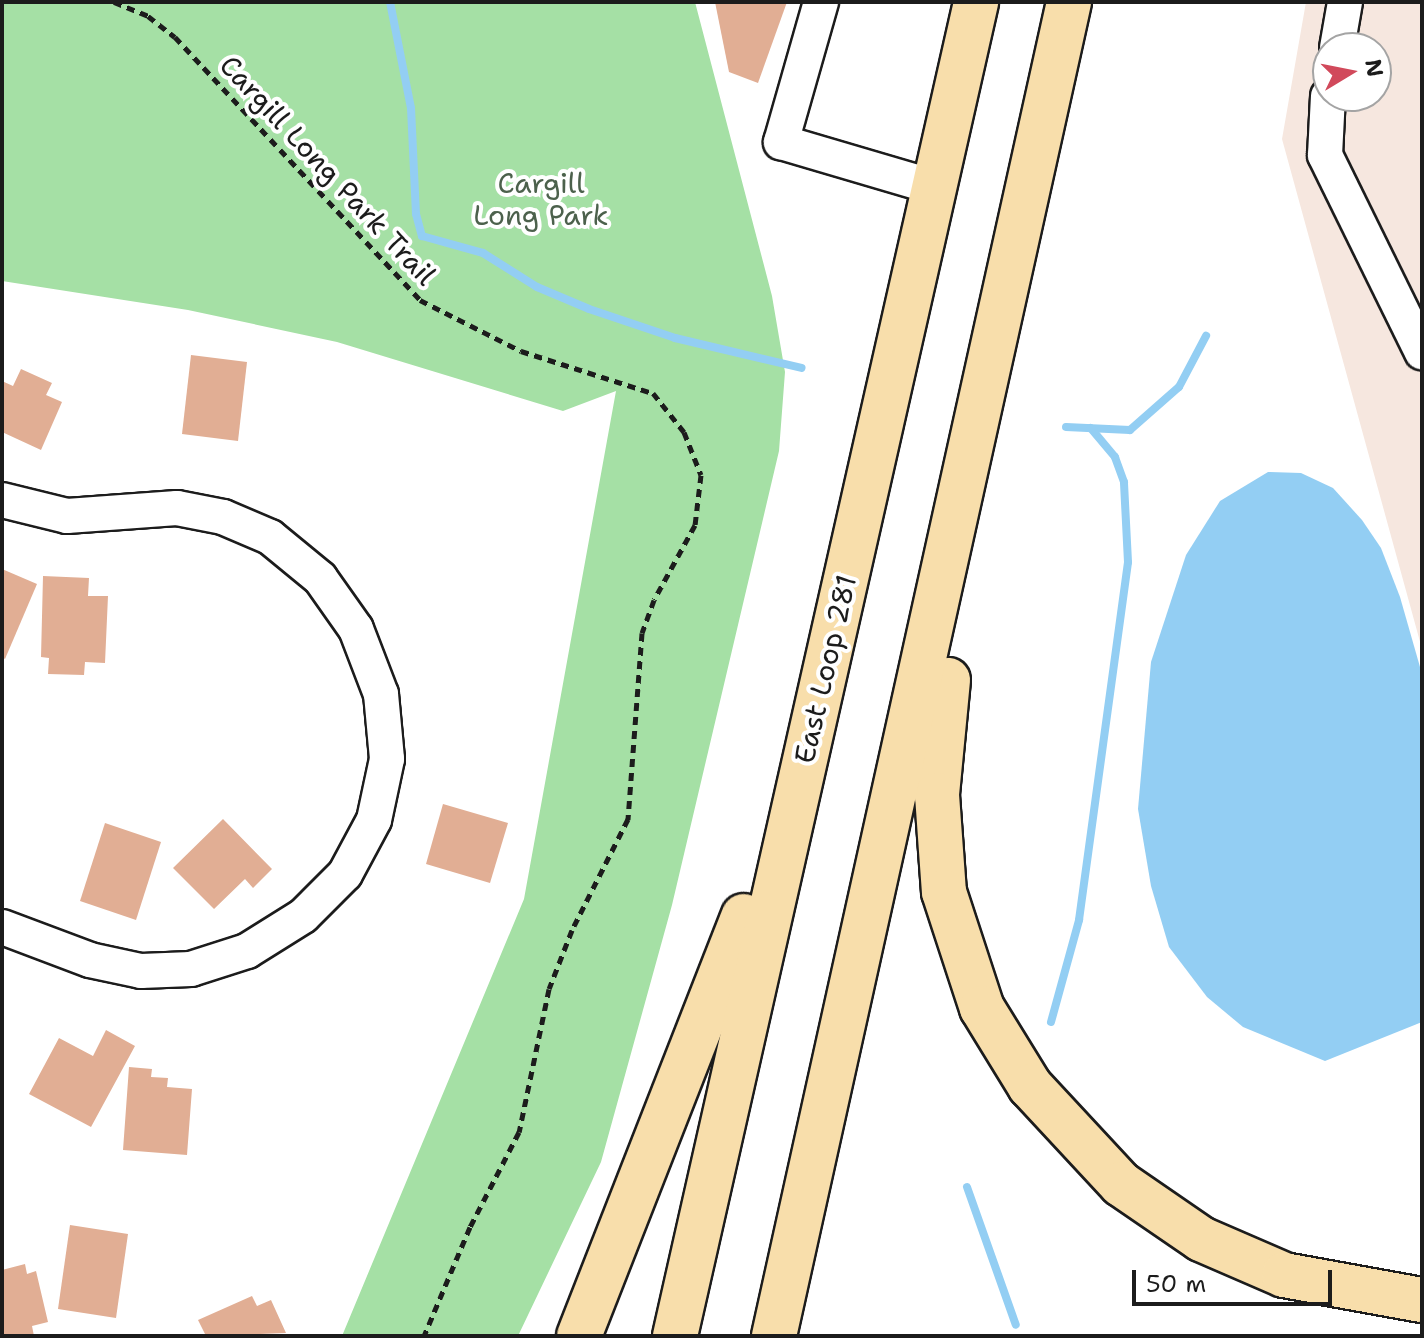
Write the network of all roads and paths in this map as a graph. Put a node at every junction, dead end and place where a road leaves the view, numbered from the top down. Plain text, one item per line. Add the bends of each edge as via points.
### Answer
1 (114, 2) edge
2 (821, 2) edge
3 (976, 2) edge
4 (1069, 2) edge
5 (1345, 2) edge
6 (1340, 32) edge
7 (1327, 112) edge
8 (934, 187) junction
9 (1422, 352) edge
10 (977, 429) junction
11 (2, 500) edge
12 (816, 705) junction
13 (2, 927) edge
14 (1422, 1300) edge
15 (424, 1336) edge
16 (579, 1336) edge
17 (675, 1336) edge
18 (774, 1336) edge

1 - 15 path, Cargill Long Park Trail via 148,16 175,37 420,300 507,346 653,393 684,432 701,475 695,525 642,633 628,819 572,930 549,989 519,1132 470,1227
2 - 8 street via 781,142
3 - 8 highway, East Loop 281
4 - 10 highway
5 - 6 street
7 - 9 street via 1325,155
8 - 12 highway, East Loop 281
10 - 14 highway via 937,795 939,860 950,919 982,1008 1050,1113 1096,1162 1163,1215 1228,1253 1284,1275 1347,1291
10 - 18 highway
11 - 13 street via 67,516 177,508 223,517 270,537 320,578 356,629 381,694 387,759 374,820 345,874 303,916 247,951 191,969 141,971 90,960
12 - 16 highway via 725,972
12 - 17 highway, East Loop 281

